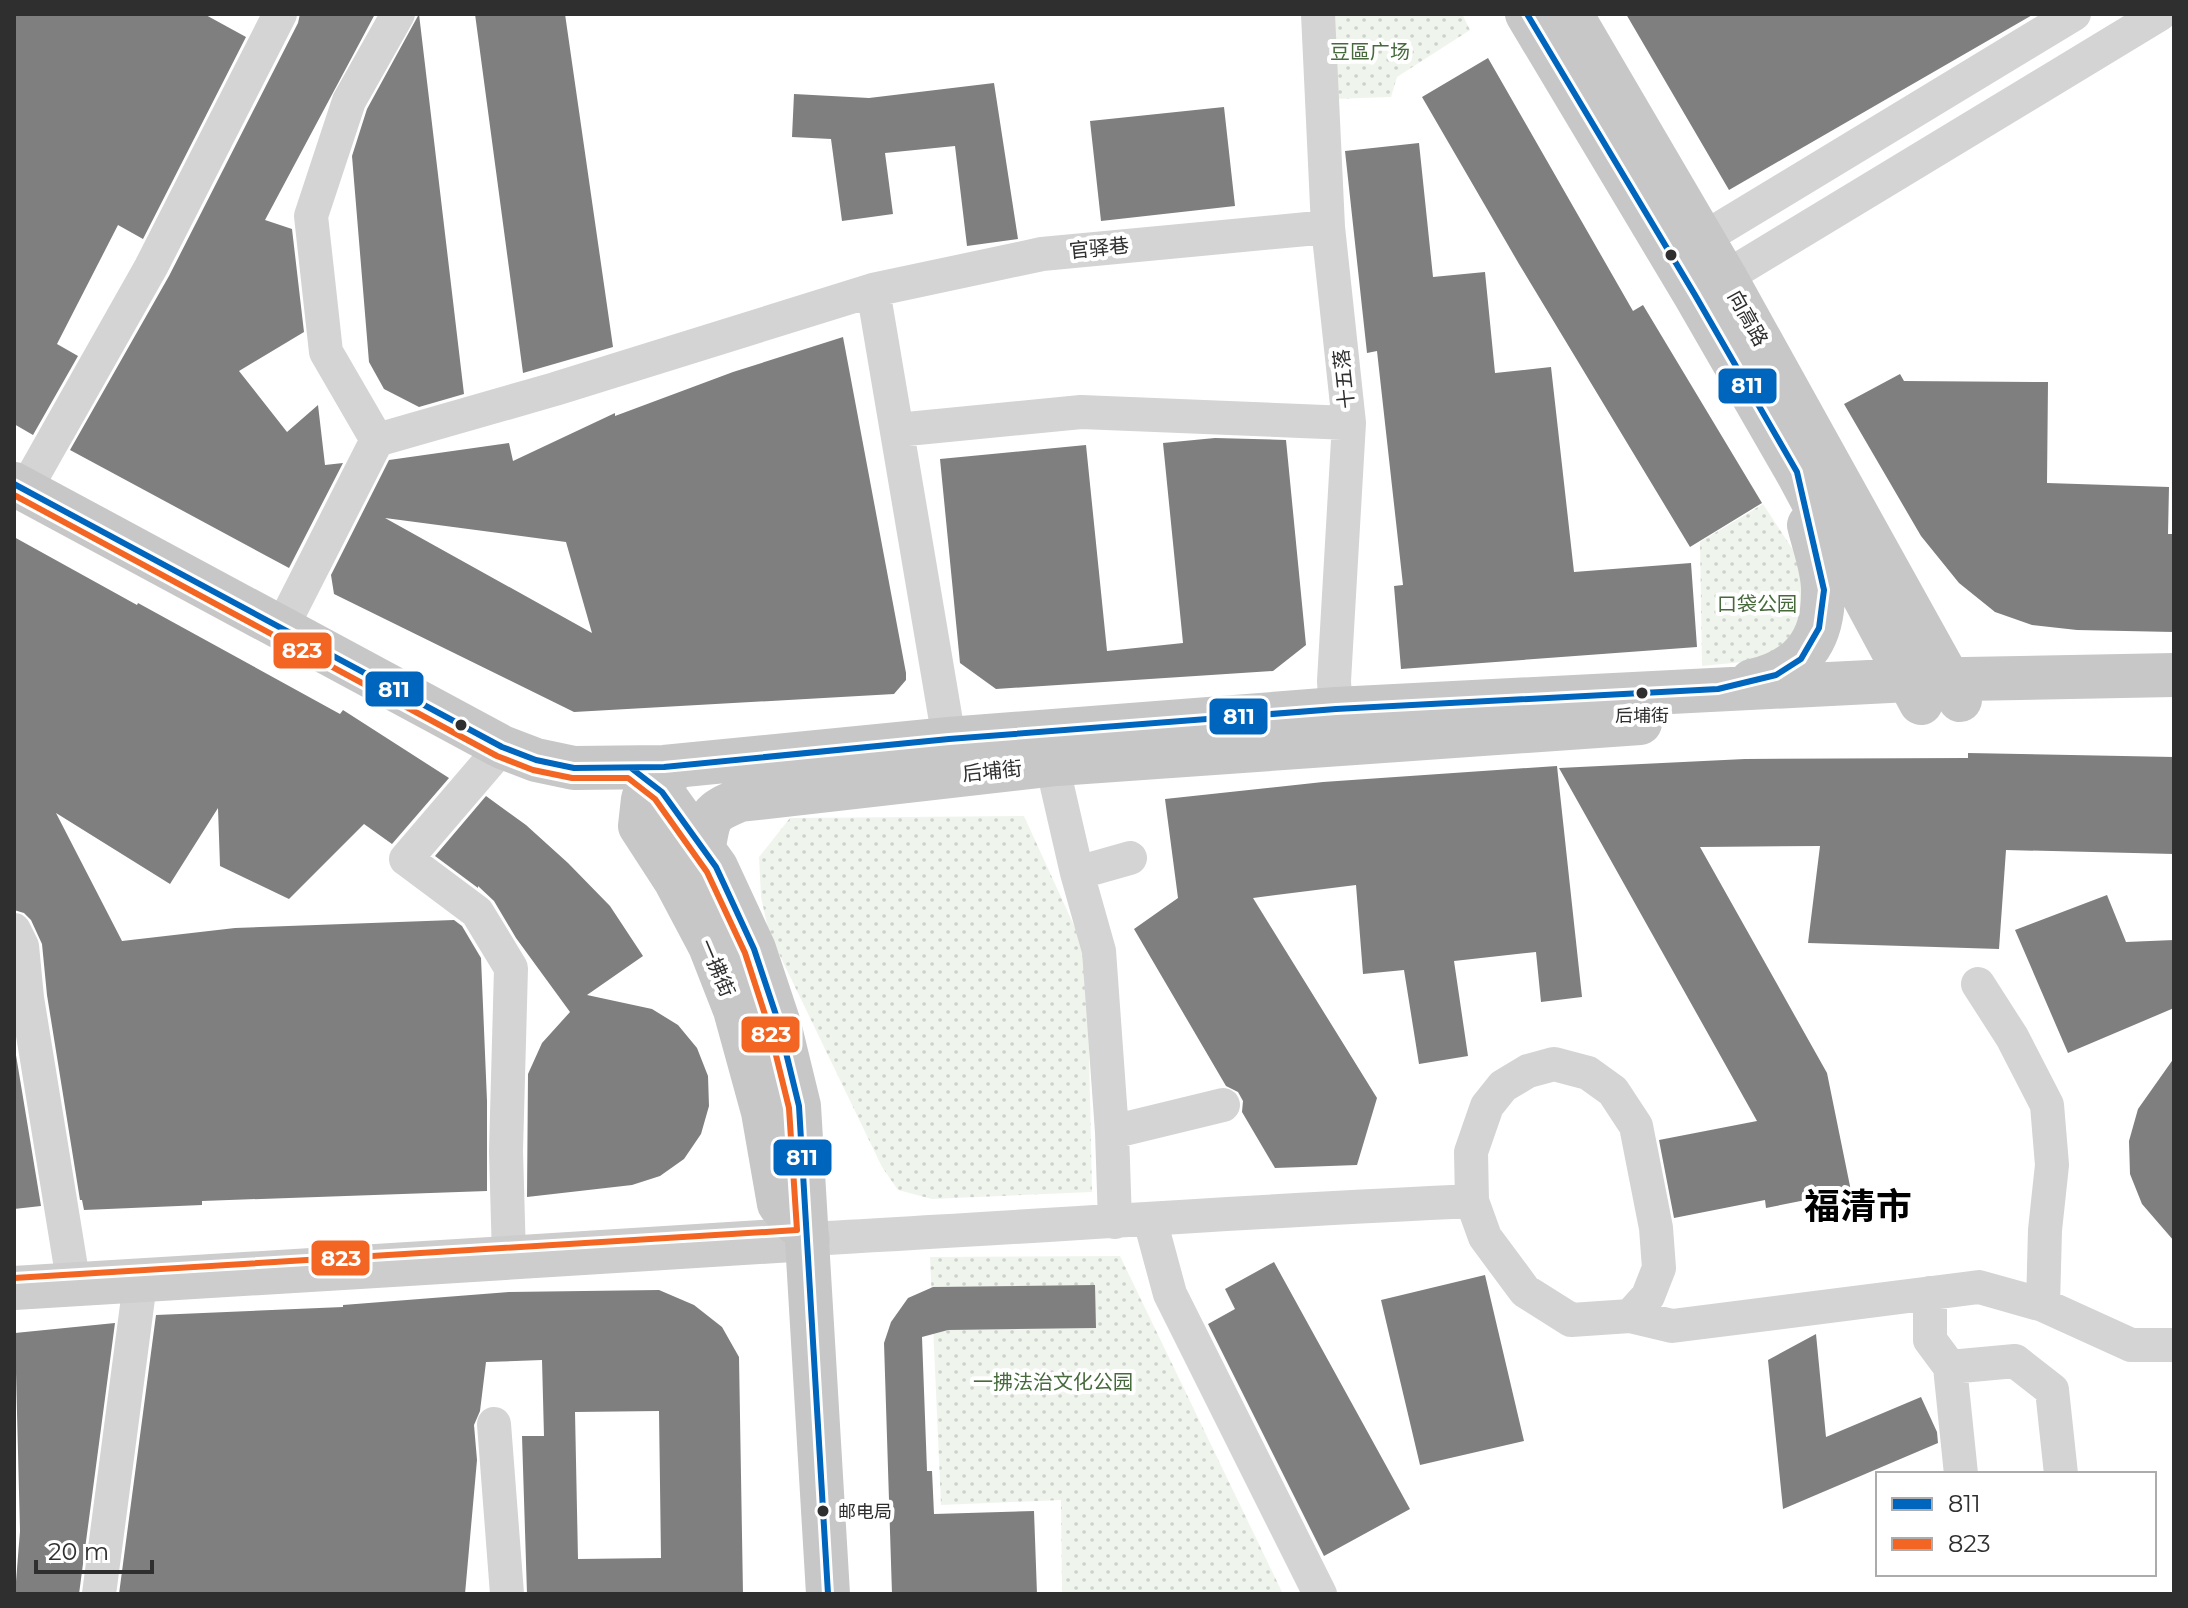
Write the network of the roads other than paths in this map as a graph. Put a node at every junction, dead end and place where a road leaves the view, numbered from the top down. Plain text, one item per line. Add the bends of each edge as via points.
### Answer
1 (280, 14) edge
2 (398, 14) edge
3 (1318, 14) edge
4 (1527, 14) edge
5 (1571, 14) edge
6 (2074, 14) edge
7 (2160, 14) edge
8 (1328, 227) junction
9 (1687, 249) junction
10 (1710, 286) junction
11 (873, 290) junction
12 (1349, 423) junction
13 (897, 430) junction
14 (377, 440) junction
15 (1797, 472) junction
16 (20, 487) edge
17 (281, 629) junction
18 (2174, 675) edge
19 (1718, 689) junction
20 (1937, 694) junction
21 (2174, 706) edge
22 (1337, 727) junction
23 (949, 739) junction
24 (502, 747) junction
25 (1057, 764) junction
26 (656, 773) junction
27 (704, 847) junction
28 (1130, 858) dead end
29 (1077, 873) junction
30 (14, 930) edge
31 (1978, 984) dead end
32 (1223, 1105) dead end
33 (1112, 1132) junction
34 (1472, 1201) junction
35 (1150, 1220) junction
36 (1115, 1222) junction
37 (808, 1239) junction
38 (509, 1257) junction
39 (140, 1283) junction
40 (74, 1286) junction
41 (14, 1288) edge
42 (1930, 1293) junction
43 (2043, 1305) junction
44 (1630, 1316) junction
45 (2174, 1345) edge
46 (1950, 1367) junction
47 (494, 1424) dead end
48 (1961, 1472) edge
49 (2061, 1472) edge
50 (99, 1594) edge
51 (507, 1594) edge
52 (828, 1594) edge
53 (1320, 1594) edge

1 - 16 street via 151,267
2 - 14 street via 349,101 311,216 326,352
3 - 8 street, 十五落
4 - 9 main road, 向高路
5 - 9 main road, 向高路
6 - 9 street
7 - 10 street
8 - 11 street, 官驿巷 via 1042,254
8 - 12 street, 十五落
9 - 10 main road, 向高路
10 - 15 main road, 向高路
10 - 20 main road, 向高路
11 - 13 street
11 - 14 street, 官驿巷
12 - 13 street via 1081,412
12 - 22 street, 十五落 via 1334,681
13 - 23 street
14 - 17 street
15 - 19 main road, 向高路 via 1824,590 1819,628 1801,659 1776,675
15 - 20 main road, 向高路
16 - 17 main road
17 - 24 main road
18 - 20 main road, 后埔街
19 - 20 main road, 后埔街
19 - 22 main road, 后埔街
20 - 21 main road, 后埔街
20 - 22 main road, 后埔街 via 1703,718
22 - 23 main road, 后埔街
22 - 25 main road, 后埔街
23 - 26 main road, 后埔街
24 - 26 main road via 574,768
24 - 38 street via 406,859 477,912 511,968
25 - 27 main road, 后埔街 via 740,800 717,809
25 - 29 street
26 - 27 main road, 一拂街
26 - 37 main road, 一拂街 via 643,799 640,826 710,946 735,1010 763,1112 779,1204
27 - 37 main road, 一拂街 via 754,949 779,1024 799,1106
28 - 29 street
29 - 33 street via 1099,951
30 - 40 street via 22,946
31 - 43 street via 2047,1105 2052,1165
32 - 33 street
33 - 36 street
34 - 35 street
34 - 44 street via 1485,1237 1525,1291 1571,1320
34 - 44 street via 1471,1152 1487,1106 1503,1086 1554,1064 1588,1073 1613,1091 1636,1126 1656,1228 1659,1268 1648,1296
35 - 36 street
35 - 53 street via 1170,1294
36 - 37 street
37 - 38 street
37 - 52 main road
38 - 39 street
39 - 40 street
39 - 50 street
40 - 41 street
42 - 43 street via 1979,1287
42 - 44 street via 1672,1326
42 - 46 street via 1930,1340
43 - 45 street via 2131,1345
46 - 48 street
46 - 49 street via 2015,1361 2052,1390
47 - 51 street

